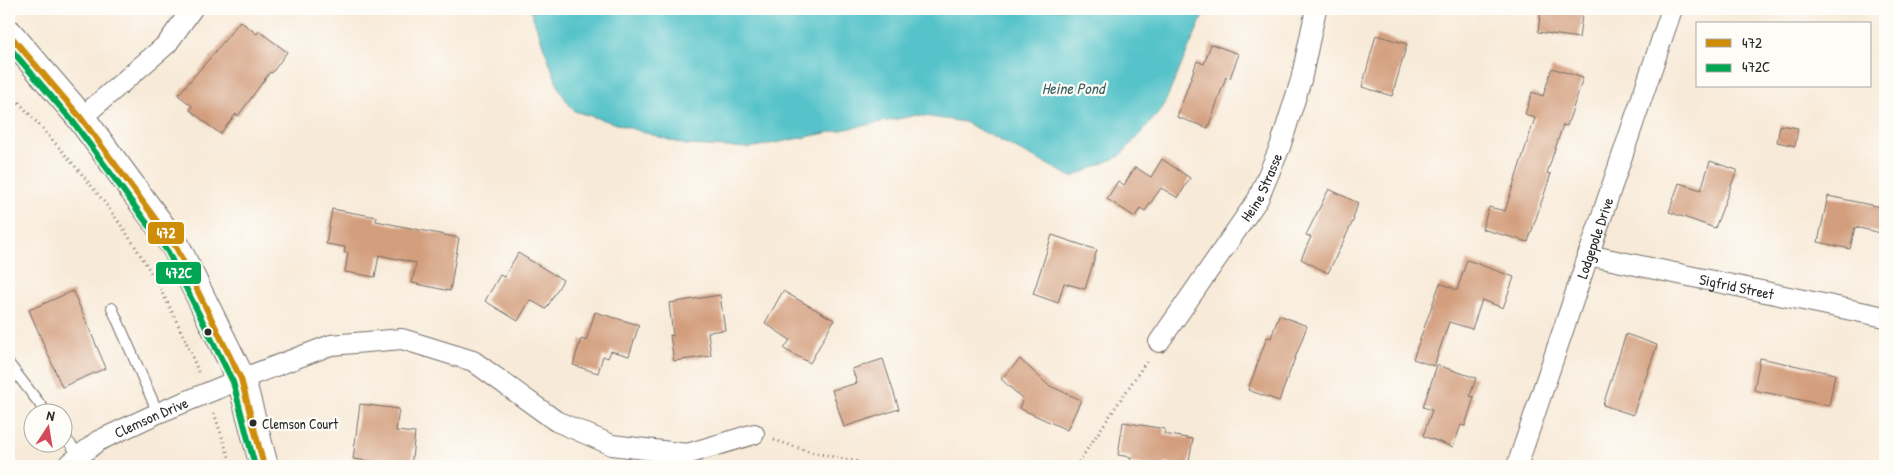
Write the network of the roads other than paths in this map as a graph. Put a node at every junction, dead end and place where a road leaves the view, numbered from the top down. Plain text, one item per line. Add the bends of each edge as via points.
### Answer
1 (192, 9) edge
2 (1316, 9) edge
3 (1672, 9) edge
4 (9, 34) edge
5 (81, 118) junction
6 (1588, 255) junction
7 (112, 308) dead end
8 (1885, 317) edge
9 (1159, 342) road end
10 (9, 364) edge
11 (241, 379) junction
12 (38, 402) edge
13 (158, 413) junction
14 (754, 434) road end
15 (73, 461) edge
16 (264, 466) edge
17 (1517, 466) edge

1 - 5 street via 167,44
2 - 9 street, Heine Strasse via 1301,80 1280,147 1258,200
3 - 6 street, Lodgepole Drive
4 - 5 street
5 - 11 street via 176,247
6 - 8 street, Sigfrid Street
6 - 17 street, Lodgepole Drive
7 - 13 lane
10 - 12 lane
11 - 13 street, Clemson Drive
11 - 14 street via 331,345 402,339 473,361 556,421 612,445 687,454
11 - 16 street
13 - 15 street, Clemson Drive via 98,440

